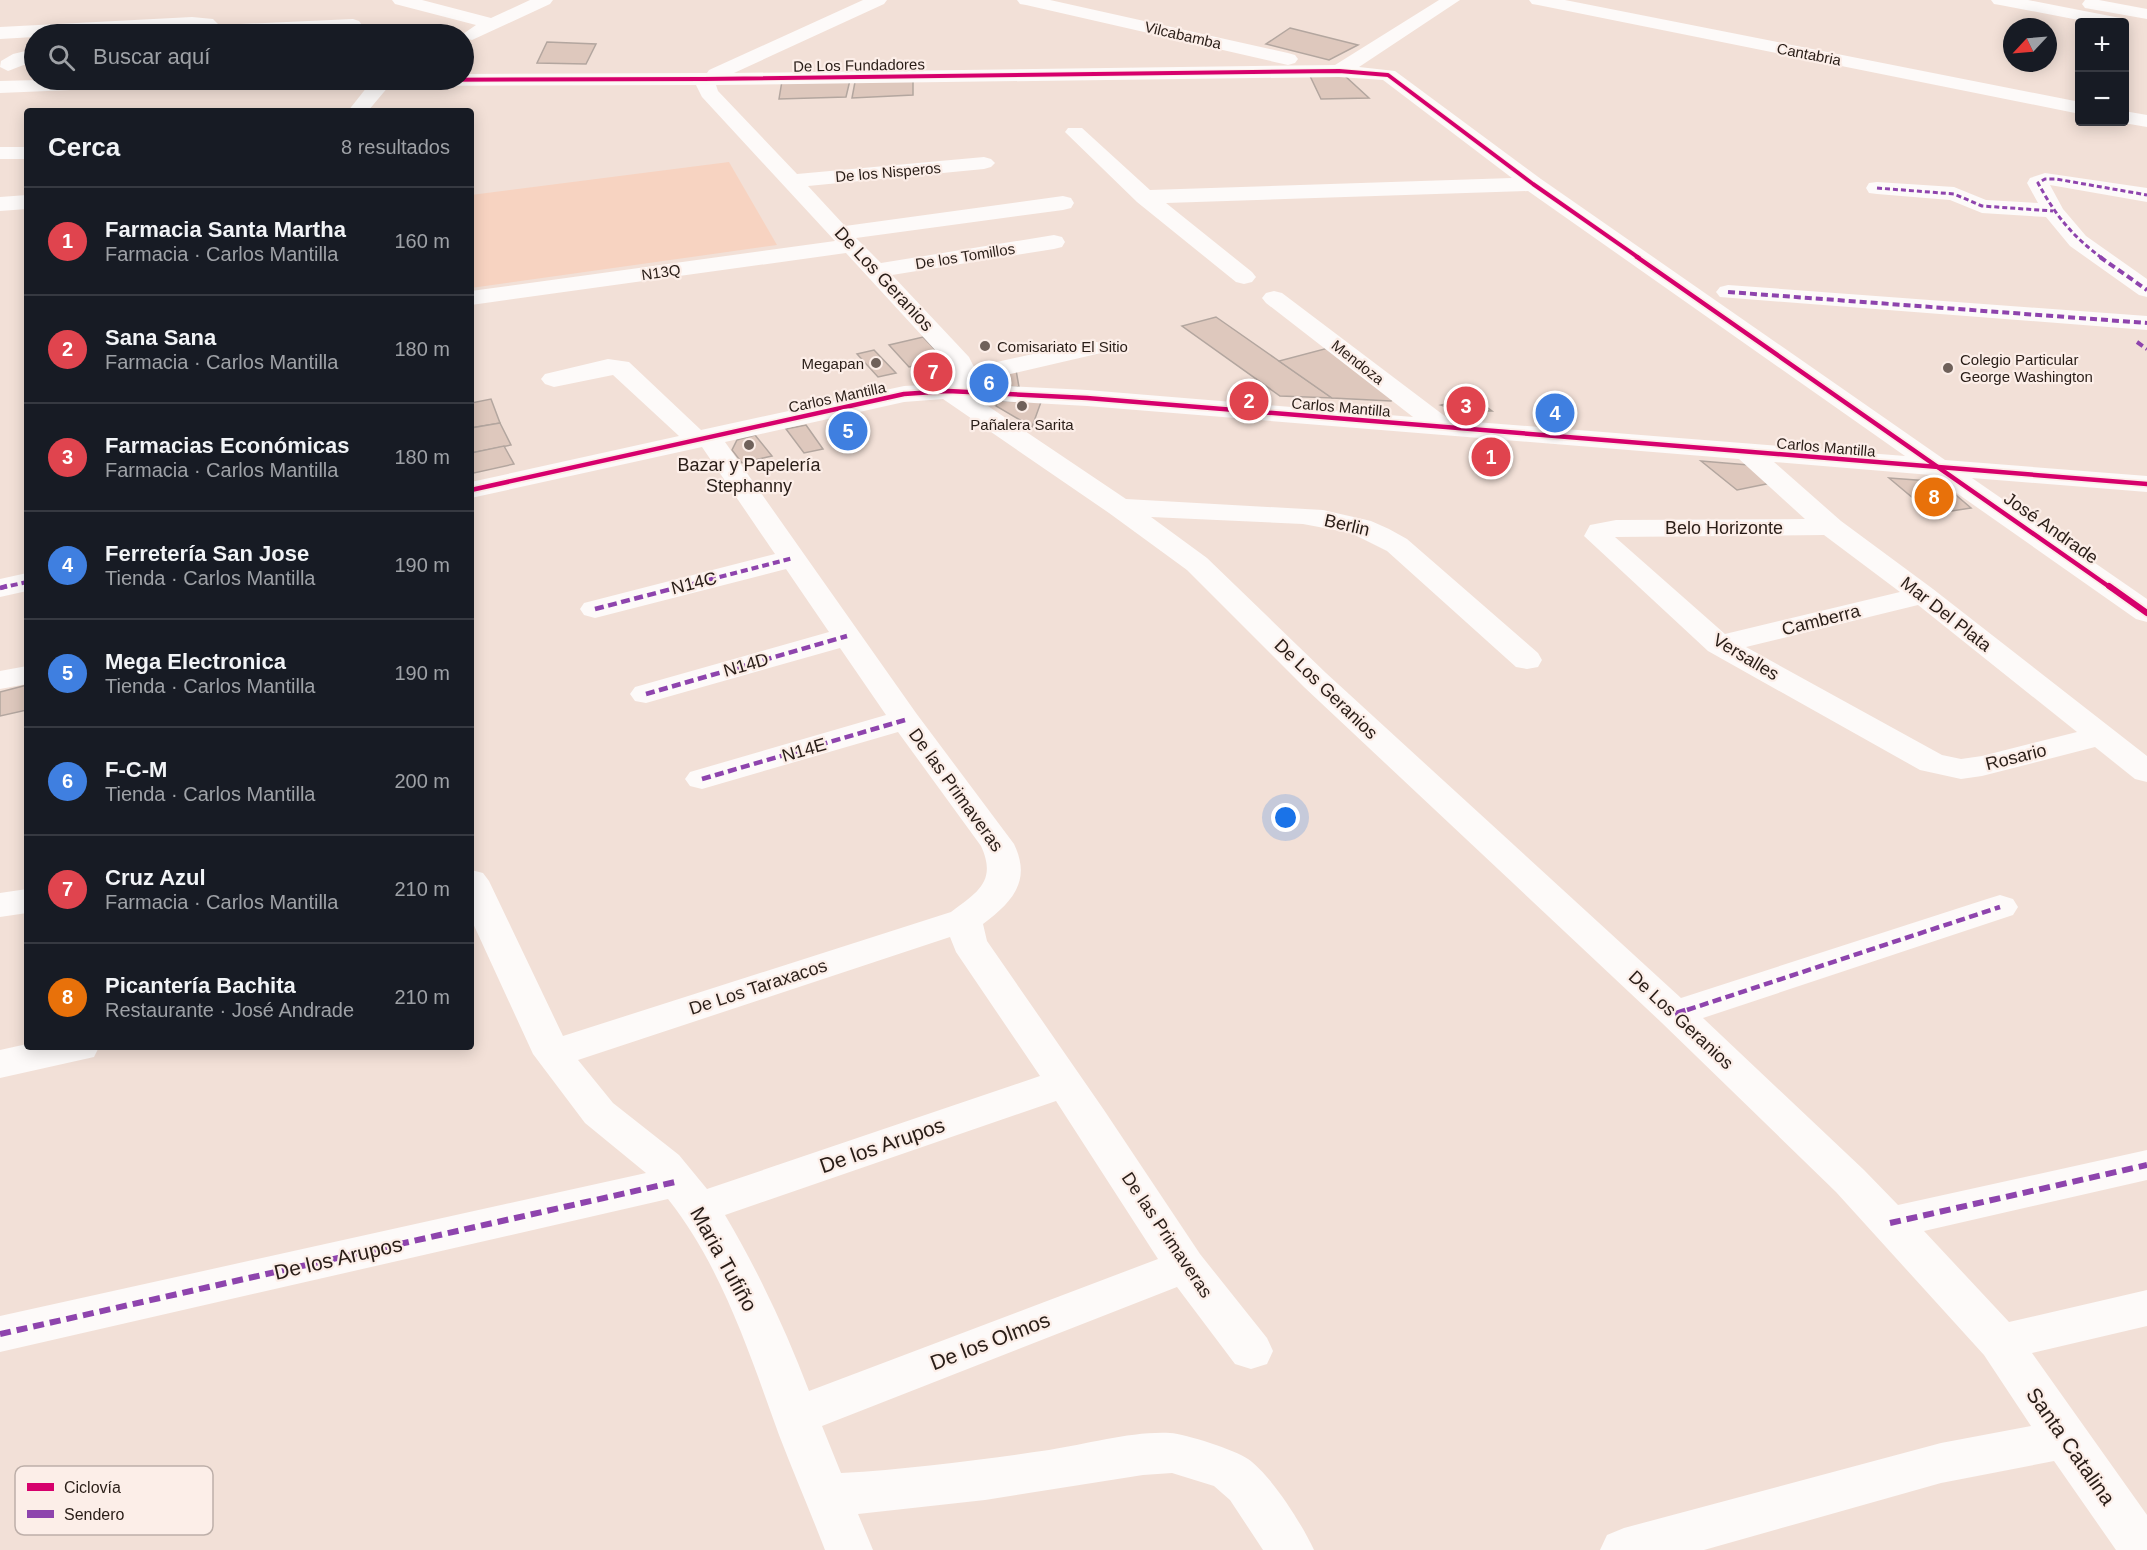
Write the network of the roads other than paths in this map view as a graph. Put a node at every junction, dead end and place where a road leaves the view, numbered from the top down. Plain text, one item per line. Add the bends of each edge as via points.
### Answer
1 (401, 0) edge
2 (541, 0) edge
3 (878, 0) edge
4 (1026, 0) edge
5 (1451, 0) edge
6 (1538, 0) edge
7 (2000, 0) edge
8 (2069, 0) edge
9 (2147, 14) edge
10 (2093, 18) edge
11 (2106, 18) edge
12 (2129, 18) edge
13 (157, 24) edge
14 (208, 24) edge
15 (492, 24) junction
16 (24, 32) edge
17 (0, 33) edge
18 (474, 34) edge
19 (24, 57) edge
20 (9, 64) dead end
21 (1339, 71) junction
22 (705, 79) junction
23 (474, 80) edge
24 (24, 86) edge
25 (0, 87) edge
26 (374, 90) edge
27 (2075, 107) edge
28 (360, 108) edge
29 (2129, 118) edge
30 (2147, 122) edge
31 (1075, 132) dead end
32 (0, 153) edge
33 (24, 153) edge
34 (984, 163) dead end
35 (793, 181) junction
36 (1533, 184) junction
37 (1877, 188) dead end
38 (2147, 195) edge
39 (1145, 197) junction
40 (24, 202) edge
41 (1063, 202) dead end
42 (0, 204) edge
43 (2053, 212) junction
44 (846, 239) junction
45 (1054, 242) dead end
46 (875, 271) junction
47 (1244, 277) dead end
48 (2147, 290) edge
49 (1728, 292) dead end
50 (1274, 297) dead end
51 (474, 298) edge
52 (2144, 338) edge
53 (1092, 348) dead end
54 (554, 379) dead end
55 (954, 384) junction
56 (1443, 427) junction
57 (701, 438) junction
58 (1747, 453) junction
59 (1938, 468) junction
60 (2147, 484) edge
61 (474, 489) edge
62 (1119, 507) junction
63 (1832, 527) junction
64 (1616, 528) joint
65 (793, 558) junction
66 (24, 583) edge
67 (0, 588) edge
68 (1923, 595) junction
69 (595, 609) dead end
70 (2147, 613) edge
71 (847, 636) junction
72 (1719, 645) junction
73 (1527, 660) dead end
74 (24, 676) edge
75 (0, 680) edge
76 (646, 694) dead end
77 (905, 720) junction
78 (2100, 735) junction
79 (1932, 763) joint
80 (2147, 772) edge
81 (702, 779) dead end
82 (474, 887) edge
83 (24, 901) edge
84 (0, 905) edge
85 (2000, 907) dead end
86 (964, 920) junction
87 (1675, 1014) junction
88 (66, 1050) edge
89 (552, 1054) junction
90 (0, 1064) edge
91 (1064, 1083) junction
92 (2147, 1165) edge
93 (687, 1195) junction
94 (1890, 1223) junction
95 (1185, 1266) junction
96 (2147, 1308) edge
97 (0, 1334) edge
98 (2000, 1342) junction
99 (1251, 1351) dead end
100 (795, 1416) junction
101 (2065, 1439) junction
102 (826, 1495) junction
103 (1676, 1544) edge
104 (849, 1550) edge
105 (1290, 1550) edge
106 (1624, 1550) edge
107 (2144, 1550) edge

1 - 15 street
2 - 15 street
3 - 22 street
4 - 21 street, Vilcabamba
5 - 21 street
6 - 27 street, Cantabria
7 - 10 street
8 - 11 street
9 - 12 street
13 - 14 street
15 - 18 street
16 - 17 street
19 - 20 street
21 - 22 street, De Los Fundadores
21 - 36 street, José Andrade via 1388,75
22 - 23 street, De Los Fundadores
22 - 35 street, De Los Geranios via 710,93
24 - 25 street
26 - 28 street
29 - 30 street
31 - 39 street
32 - 33 street
34 - 35 street, De los Nisperos
35 - 44 street, De Los Geranios
36 - 39 street
36 - 59 street, José Andrade
37 - 43 street via 1954,194 1982,206
38 - 43 street via 2045,179 2038,183
39 - 47 street
40 - 42 street
41 - 44 street, N13Q
43 - 48 street via 2078,241
44 - 46 street, De Los Geranios
44 - 51 street, N13Q
45 - 46 street, De los Tomillos
46 - 55 street, De Los Geranios via 960,362 963,370
49 - 52 street
50 - 56 street, Mendoza
53 - 55 street
54 - 57 street, De las Primaveras via 620,367
55 - 56 street, Carlos Mantilla
55 - 57 street, Carlos Mantilla
55 - 62 street, De Los Geranios
56 - 58 street, Carlos Mantilla
57 - 61 street, Carlos Mantilla
57 - 65 street, De las Primaveras
58 - 59 street, Carlos Mantilla
58 - 63 street, Mar Del Plata
59 - 60 street, Carlos Mantilla
59 - 70 street, José Andrade
62 - 73 street, Berlin via 1312,517 1360,525 1397,545
62 - 87 street, De Los Geranios via 1197,564 1315,680
63 - 64 street, Belo Horizonte
63 - 68 street, Mar Del Plata
64 - 72 street, Versalles via 1600,531 1598,536
65 - 69 street, N14C
65 - 71 street, De las Primaveras
66 - 67 street
68 - 72 street, Camberra
68 - 78 street, Mar Del Plata
71 - 76 street, N14D
71 - 77 street, De las Primaveras
72 - 79 street, Versalles
74 - 75 street
77 - 81 street, N14E
77 - 86 street, De las Primaveras via 1005,858 1007,872 1002,884
78 - 79 street, Rosario via 1982,766 1961,769
78 - 80 street, Mar Del Plata
82 - 89 street, Maria Tufiño
83 - 84 street
85 - 87 street
86 - 89 street, De Los Taraxacos
86 - 91 street, De las Primaveras via 969,943
87 - 94 street, De Los Geranios
88 - 90 street
89 - 93 street, Maria Tufiño via 599,1113 665,1166
91 - 93 street, De los Arupos
91 - 95 street, De las Primaveras
92 - 94 street
93 - 97 street, De los Arupos
93 - 100 street, Maria Tufiño via 735,1272
94 - 98 street, De Los Geranios
95 - 99 street, De las Primaveras
95 - 100 street, De los Olmos
96 - 98 street
98 - 101 street, Santa Catalina
100 - 102 street, Maria Tufiño
101 - 103 street via 1941,1463
101 - 107 street, Santa Catalina
102 - 104 street, Maria Tufiño
102 - 105 street via 985,1480 1172,1453 1230,1472 1247,1486
103 - 106 street

